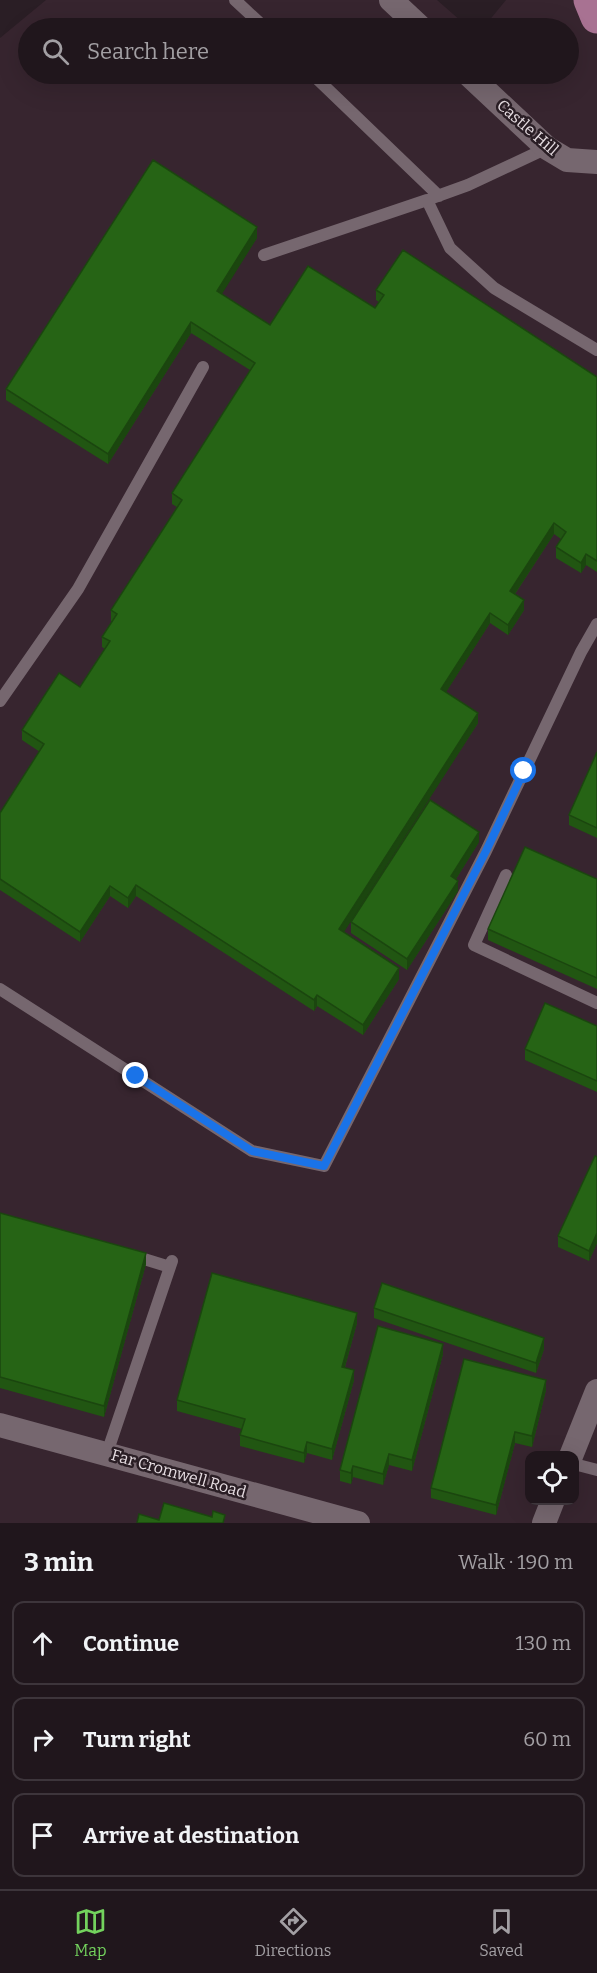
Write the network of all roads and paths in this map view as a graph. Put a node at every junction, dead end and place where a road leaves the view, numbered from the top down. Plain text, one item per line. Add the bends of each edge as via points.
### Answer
1 (235, 0) edge
2 (391, 0) edge
3 (590, 0) edge
4 (597, 17) edge
5 (254, 18) edge
6 (410, 18) edge
7 (322, 84) edge
8 (479, 84) edge
9 (547, 148) junction
10 (597, 162) edge
11 (433, 198) junction
12 (264, 255) dead end
13 (597, 350) edge
14 (203, 367) dead end
15 (597, 624) edge
16 (0, 700) edge
17 (506, 875) dead end
18 (0, 989) edge
19 (597, 1003) edge
20 (124, 1253) edge
21 (597, 1391) edge
22 (0, 1425) edge
23 (573, 1451) edge
24 (107, 1453) junction
25 (579, 1465) edge
26 (597, 1470) edge
27 (551, 1505) edge
28 (358, 1523) edge
29 (544, 1523) edge

1 - 5 lane
2 - 6 street
3 - 4 highway
7 - 11 lane
8 - 9 street, Castle Hill
9 - 10 street, Castle Hill via 567,160
9 - 11 lane
11 - 12 lane
11 - 13 lane via 450,248 494,288
14 - 16 lane via 78,590
15 - 18 lane via 324,1166 252,1151
17 - 19 lane via 474,945
20 - 24 lane via 171,1264
21 - 23 street
22 - 24 street, Far Cromwell Road
24 - 28 street, Far Cromwell Road
25 - 26 lane
27 - 29 street

